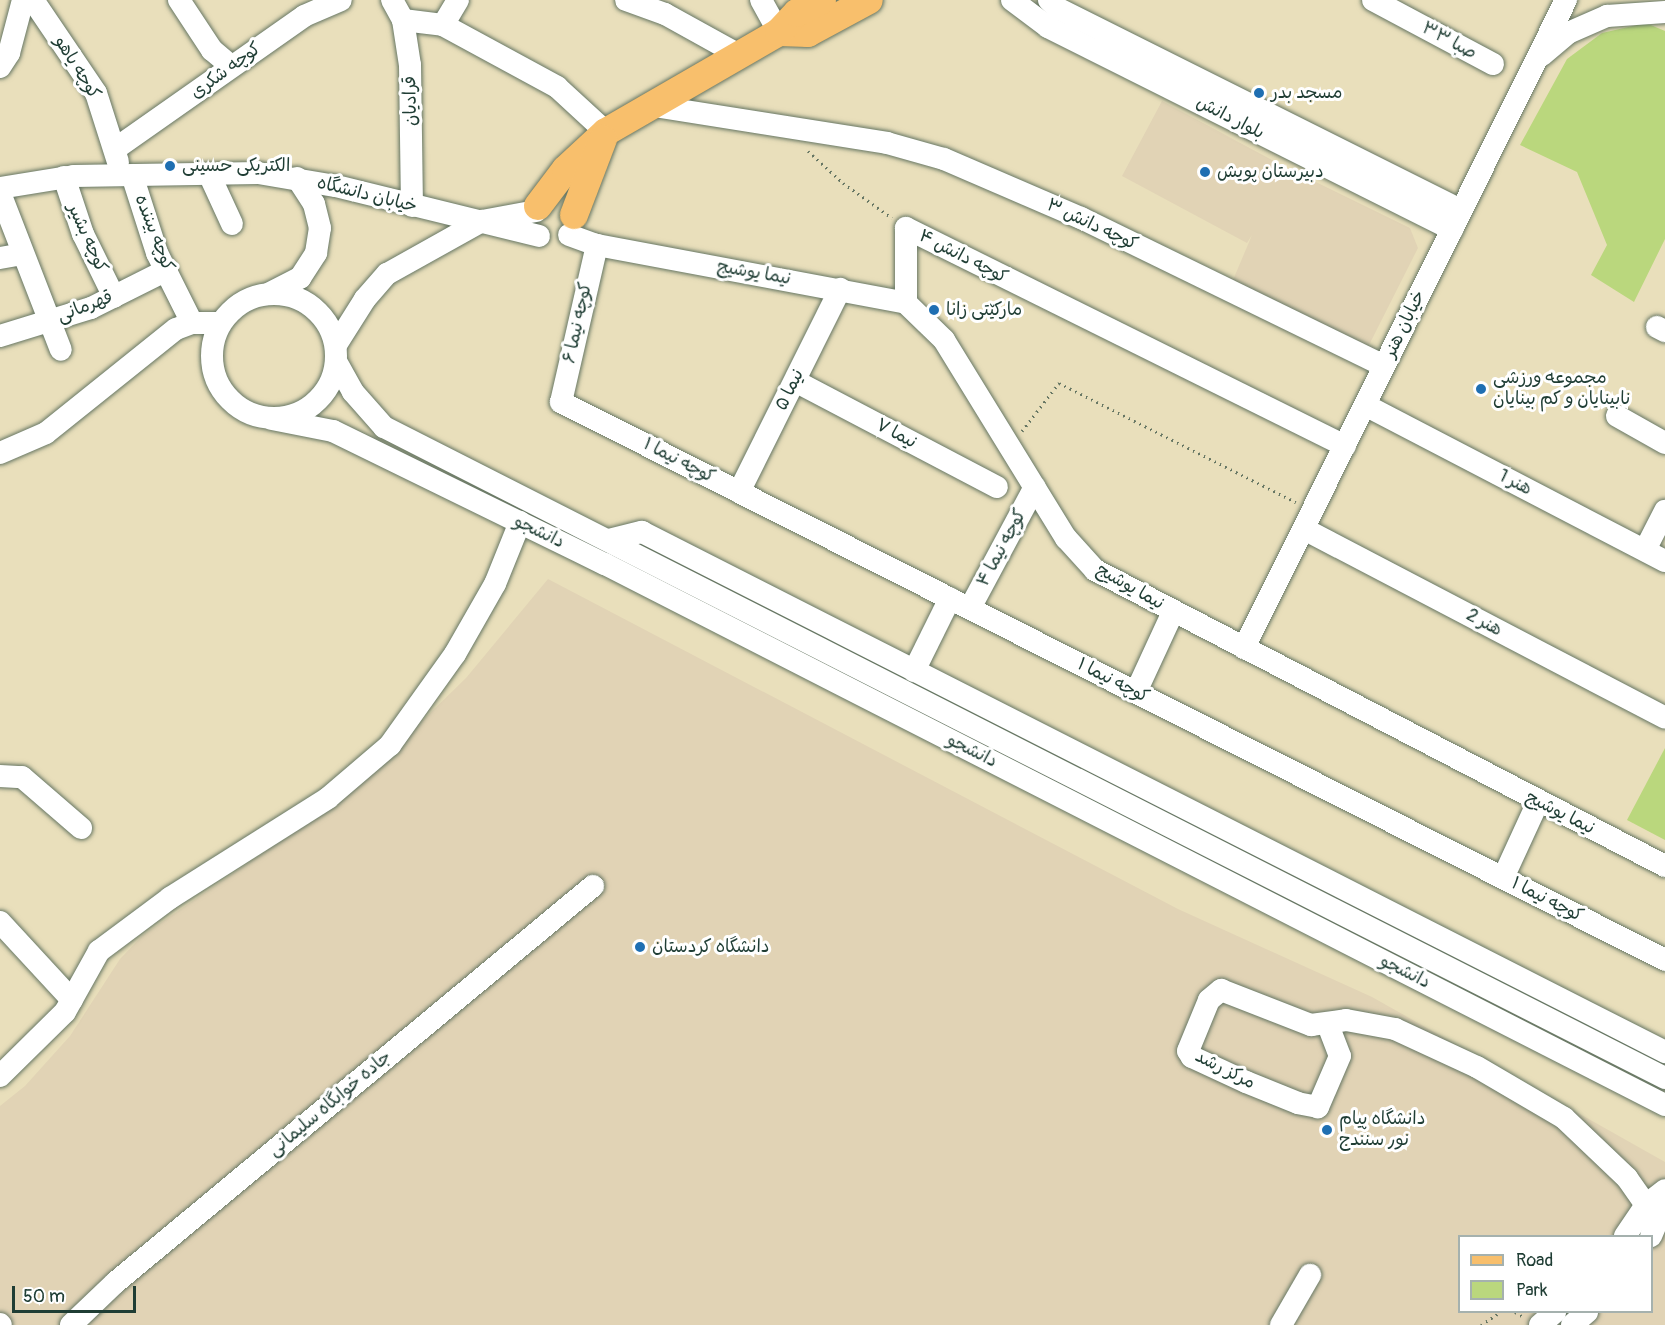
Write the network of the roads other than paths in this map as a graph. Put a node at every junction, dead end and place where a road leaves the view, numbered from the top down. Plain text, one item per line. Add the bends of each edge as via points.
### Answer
1 (23, 0) edge
2 (33, 0) edge
3 (341, 0) edge
4 (392, 0) edge
5 (458, 0) edge
6 (626, 0) edge
7 (761, 0) edge
8 (822, 0) edge
9 (869, 0) edge
10 (1012, 0) edge
11 (1373, 0) edge
12 (1566, 0) edge
13 (182, 1) edge
14 (1051, 12) edge
15 (1665, 12) edge
16 (403, 20) junction
17 (443, 25) junction
18 (779, 32) junction
19 (739, 55) junction
20 (1536, 60) junction
21 (1493, 64) dead end
22 (231, 66) junction
23 (0, 67) edge
24 (654, 106) junction
25 (606, 132) junction
26 (115, 149) junction
27 (208, 174) junction
28 (126, 175) junction
29 (64, 177) junction
30 (297, 178) junction
31 (0, 188) edge
32 (0, 193) edge
33 (412, 206) junction
34 (537, 208) junction
35 (1457, 220) junction
36 (482, 221) junction
37 (232, 224) dead end
38 (571, 225) junction
39 (539, 236) junction
40 (597, 245) junction
41 (23, 254) junction
42 (0, 258) edge
43 (167, 270) junction
44 (840, 289) junction
45 (270, 293) junction
46 (114, 297) junction
47 (906, 303) junction
48 (51, 321) junction
49 (192, 322) junction
50 (220, 324) junction
51 (0, 336) edge
52 (61, 350) dead end
53 (337, 354) junction
54 (1384, 366) junction
55 (795, 381) junction
56 (561, 402) joint
57 (1365, 405) junction
58 (1617, 416) dead end
59 (272, 419) junction
60 (1665, 443) edge
61 (1344, 446) junction
62 (0, 453) edge
63 (997, 487) dead end
64 (1035, 487) junction
65 (740, 492) junction
66 (1575, 499) dead end
67 (1665, 510) edge
68 (1308, 519) junction
69 (520, 522) junction
70 (609, 540) junction
71 (1653, 545) edge
72 (1665, 561) edge
73 (950, 598) junction
74 (970, 609) junction
75 (1173, 612) junction
76 (1244, 648) junction
77 (914, 671) junction
78 (1136, 692) junction
79 (1665, 718) edge
80 (0, 776) edge
81 (1538, 802) junction
82 (81, 828) dead end
83 (1665, 866) edge
84 (1503, 878) junction
85 (593, 886) dead end
86 (0, 922) edge
87 (1665, 960) edge
88 (72, 1000) junction
89 (1328, 1025) junction
90 (1665, 1052) edge
91 (0, 1076) edge
92 (1665, 1078) edge
93 (1665, 1105) edge
94 (1665, 1190) edge
95 (1656, 1204) edge
96 (1625, 1235) edge
97 (1651, 1235) edge
98 (1310, 1275) dead end
99 (1553, 1313) edge
100 (1585, 1313) edge
101 (71, 1325) edge
102 (1281, 1325) edge
103 (1540, 1325) edge
104 (1572, 1325) edge

1 - 23 street via 9,53
2 - 26 street, کوچه یاهو via 96,93
3 - 22 street, کوچه شکری via 304,16
4 - 16 street, قرادیان
5 - 17 street
6 - 19 street via 665,14
7 - 18 street
8 - 18 main road via 797,13
9 - 18 main road via 808,33
10 - 14 street, بلوار دانش
11 - 21 street, ۳۳ صبا
12 - 20 street, خیابان هنر
13 - 22 street via 212,50
14 - 35 street, بلوار دانش
15 - 20 street via 1607,16 1568,33
16 - 17 street
16 - 33 street, قرادیان via 410,65
17 - 25 street via 557,87
18 - 19 main road
19 - 24 main road
20 - 35 street, خیابان هنر
22 - 26 street, کوچه شکری
24 - 25 main road
24 - 54 street, کوچه دانش ۳ via 887,143 944,159 1081,218
25 - 34 main road via 566,169
25 - 38 main road
26 - 28 street, کوچه یاهو
27 - 28 street, خیابان دانشگاه
27 - 30 street, خیابان دانشگاه
27 - 37 street
28 - 29 street, خیابان دانشگاه
28 - 43 street, کوچه بیننده
29 - 31 street, خیابان دانشگاه
29 - 46 street, کوچه بشیر via 76,217
30 - 33 street, خیابان دانشگاه
30 - 45 street via 314,204 320,228 316,253 300,278
32 - 41 street
33 - 36 street, خیابان دانشگاه
34 - 36 street, خیابان دانشگاه
34 - 38 street via 558,201
34 - 39 street via 533,227
35 - 54 street, خیابان هنر
36 - 39 street, خیابان دانشگاه
36 - 53 street via 387,274 365,299
38 - 39 street via 548,241
38 - 40 street, نیما یوشیج
40 - 44 street, نیما یوشیج
40 - 56 street, کوچه نیما ۶
41 - 42 street
41 - 48 street
43 - 46 street, قهرمانی
43 - 49 street, کوچه بیننده
44 - 47 street, نیما یوشیج
44 - 55 street, نیما ۵
45 - 50 street via 242,303
45 - 53 street via 288,295 320,313
46 - 48 street, قهرمانی
47 - 61 street, کوچه دانش ۴ via 906,228
47 - 64 street, نیما یوشیج via 944,340
48 - 51 street, قهرمانی
48 - 52 street
49 - 50 street
49 - 62 street via 176,329 46,433
50 - 59 street via 212,344 212,365 219,386 241,409
53 - 59 street via 322,397 290,417
53 - 70 street, دانشجو via 352,392 384,427
54 - 57 street, خیابان هنر
55 - 63 street, نیما ۷
55 - 65 street, نیما ۵
56 - 65 street, کوچه نیما ۱
57 - 61 street, خیابان هنر
57 - 71 street, هنر 1
58 - 60 street
59 - 69 street, دانشجو via 333,431
61 - 68 street, خیابان هنر
64 - 74 street, کوچه نیما ۴
64 - 75 street, نیما یوشیج via 1066,538 1095,570
65 - 73 street, کوچه نیما ۱
66 - 71 street
67 - 71 street
68 - 76 street, خیابان هنر
68 - 79 street, هنر 2
69 - 88 street via 495,584 456,654 390,745 328,798 170,898 99,951
69 - 93 street, دانشجو
70 - 77 street via 642,532
70 - 92 street, دانشجو
71 - 72 street, هنر 1
73 - 74 street, کوچه نیما ۱
73 - 77 street
74 - 78 street, کوچه نیما ۱
75 - 76 street, نیما یوشیج
75 - 78 street
76 - 81 street, نیما یوشیج
77 - 90 street
78 - 84 street, کوچه نیما ۱
80 - 82 street via 22,777
81 - 83 street, نیما یوشیج
81 - 84 street
84 - 87 street, کوچه نیما ۱
85 - 101 street, جاده خوابگاه سلیمانی via 116,1282
86 - 88 street
88 - 91 street via 65,1012
89 - 89 street, مرکز رشد via 1311,1025 1221,990 1209,1000 1188,1051 1192,1058 1246,1082 1318,1107 1340,1056
89 - 95 street, مرکز رشد via 1346,1020 1395,1029 1477,1066 1540,1102 1586,1137
94 - 95 street
95 - 96 street
95 - 97 street
98 - 102 street
99 - 103 street
100 - 104 street

